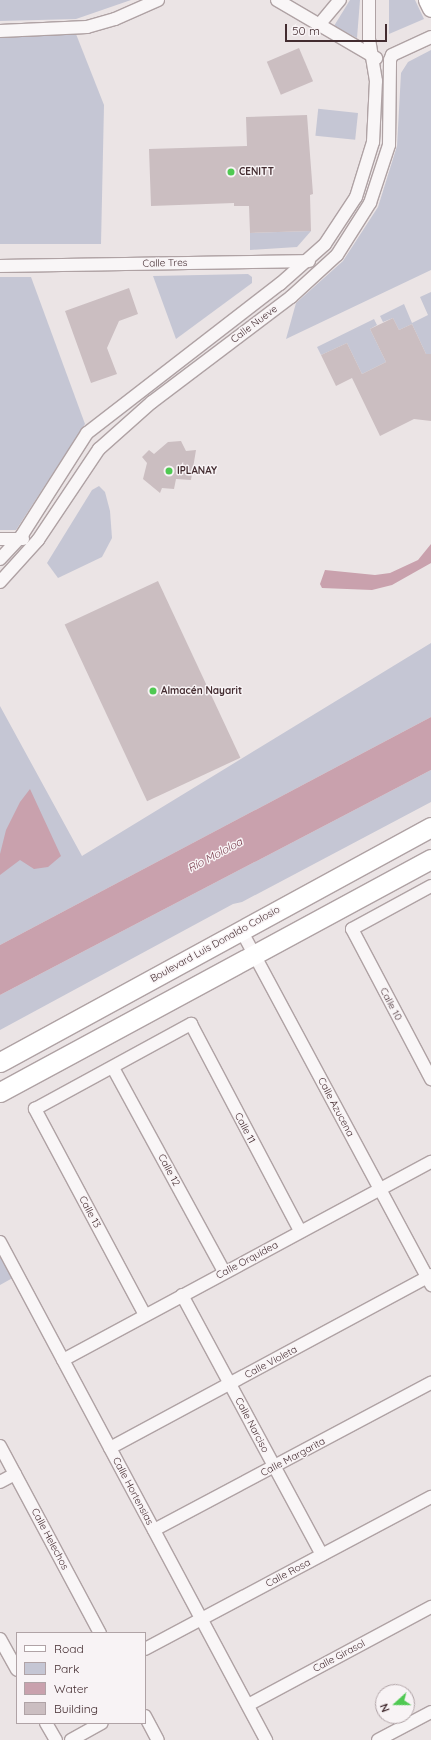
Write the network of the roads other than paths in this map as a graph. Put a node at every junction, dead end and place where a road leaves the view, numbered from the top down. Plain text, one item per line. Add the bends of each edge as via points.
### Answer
1 (158, 0) edge
2 (277, 0) edge
3 (340, 0) edge
4 (370, 0) edge
5 (427, 0) edge
6 (431, 8) edge
7 (318, 26) junction
8 (0, 31) edge
9 (431, 37) edge
10 (371, 56) junction
11 (389, 65) junction
12 (306, 261) junction
13 (330, 261) junction
14 (0, 266) edge
15 (0, 539) edge
16 (18, 539) junction
17 (38, 540) junction
18 (0, 559) edge
19 (0, 582) edge
20 (431, 827) edge
21 (431, 859) edge
22 (431, 886) edge
23 (241, 930) junction
24 (255, 956) junction
25 (37, 1042) junction
26 (0, 1062) edge
27 (113, 1068) junction
28 (0, 1073) edge
29 (431, 1079) edge
30 (0, 1092) edge
31 (431, 1162) edge
32 (380, 1189) junction
33 (300, 1231) junction
34 (0, 1242) edge
35 (224, 1272) junction
36 (430, 1279) edge
37 (182, 1295) junction
38 (145, 1315) junction
39 (63, 1360) junction
40 (431, 1383) edge
41 (230, 1384) junction
42 (0, 1446) edge
43 (110, 1448) junction
44 (275, 1466) junction
45 (15, 1474) junction
46 (0, 1482) edge
47 (431, 1497) edge
48 (154, 1530) junction
49 (322, 1555) junction
50 (431, 1608) edge
51 (202, 1619) junction
52 (99, 1632) edge
53 (0, 1639) edge
54 (146, 1648) edge
55 (16, 1668) edge
56 (248, 1705) junction
57 (431, 1712) edge
58 (146, 1718) edge
59 (47, 1724) edge
60 (100, 1724) edge
61 (56, 1740) edge
62 (71, 1740) edge
63 (158, 1740) edge
64 (266, 1740) edge
65 (378, 1740) edge

1 - 8 street via 87,27
2 - 7 street
3 - 7 street
4 - 10 street, Calle Nueve
5 - 6 main road
7 - 10 street
9 - 11 street via 392,55
10 - 11 street
10 - 12 street, Calle Nueve via 376,81 373,142 367,162 356,196 325,244
11 - 13 street, Calle Nueve via 389,145 370,203
12 - 13 street, Calle Tres
12 - 14 street, Calle Tres
12 - 16 street, Calle Nueve via 87,433
13 - 17 street, Calle Nueve via 290,297 152,402 99,449
15 - 16 street
16 - 17 street
16 - 18 street, Calle Nueve
17 - 19 street, Calle Nueve
20 - 23 main road, Boulevard Luis Donaldo Colosio
21 - 24 main road
22 - 29 street, Calle 10 via 352,929
23 - 24 street, Calle Azucena
23 - 25 main road, Boulevard Luis Donaldo Colosio
24 - 30 main road
24 - 32 street, Calle Azucena
25 - 26 main road, Boulevard Luis Donaldo Colosio
25 - 28 main road via 26,1058
27 - 33 street, Calle 11 via 191,1024
27 - 35 street, Calle 12
27 - 38 street, Calle 13 via 35,1109
31 - 32 street, Calle Orquídea
32 - 33 street, Calle Orquídea
32 - 36 street, Calle Azucena
33 - 35 street, Calle Orquídea
34 - 39 street, Calle Hortensias
35 - 37 street, Calle Orquídea
36 - 41 street, Calle Violeta
37 - 38 street, Calle Orquídea
37 - 41 street, Calle Narciso
38 - 39 street, Calle Orquídea
39 - 43 street, Calle Hortensias
40 - 44 street, Calle Margarita
41 - 43 street, Calle Violeta
41 - 44 street, Calle Narciso
42 - 45 street, Calle Helechos
43 - 48 street, Calle Hortensias
44 - 48 street, Calle Margarita
44 - 49 street, Calle Narciso
45 - 46 street
45 - 52 street, Calle Helechos
47 - 49 street, Calle Rosa
48 - 51 street, Calle Hortensias
49 - 51 street, Calle Rosa
50 - 56 street, Calle Girasol
51 - 54 street, Calle Rosa
51 - 56 street, Calle Hortensias
53 - 55 street
56 - 64 street, Calle Hortensias
57 - 65 street
58 - 63 street
59 - 61 street
60 - 62 street

